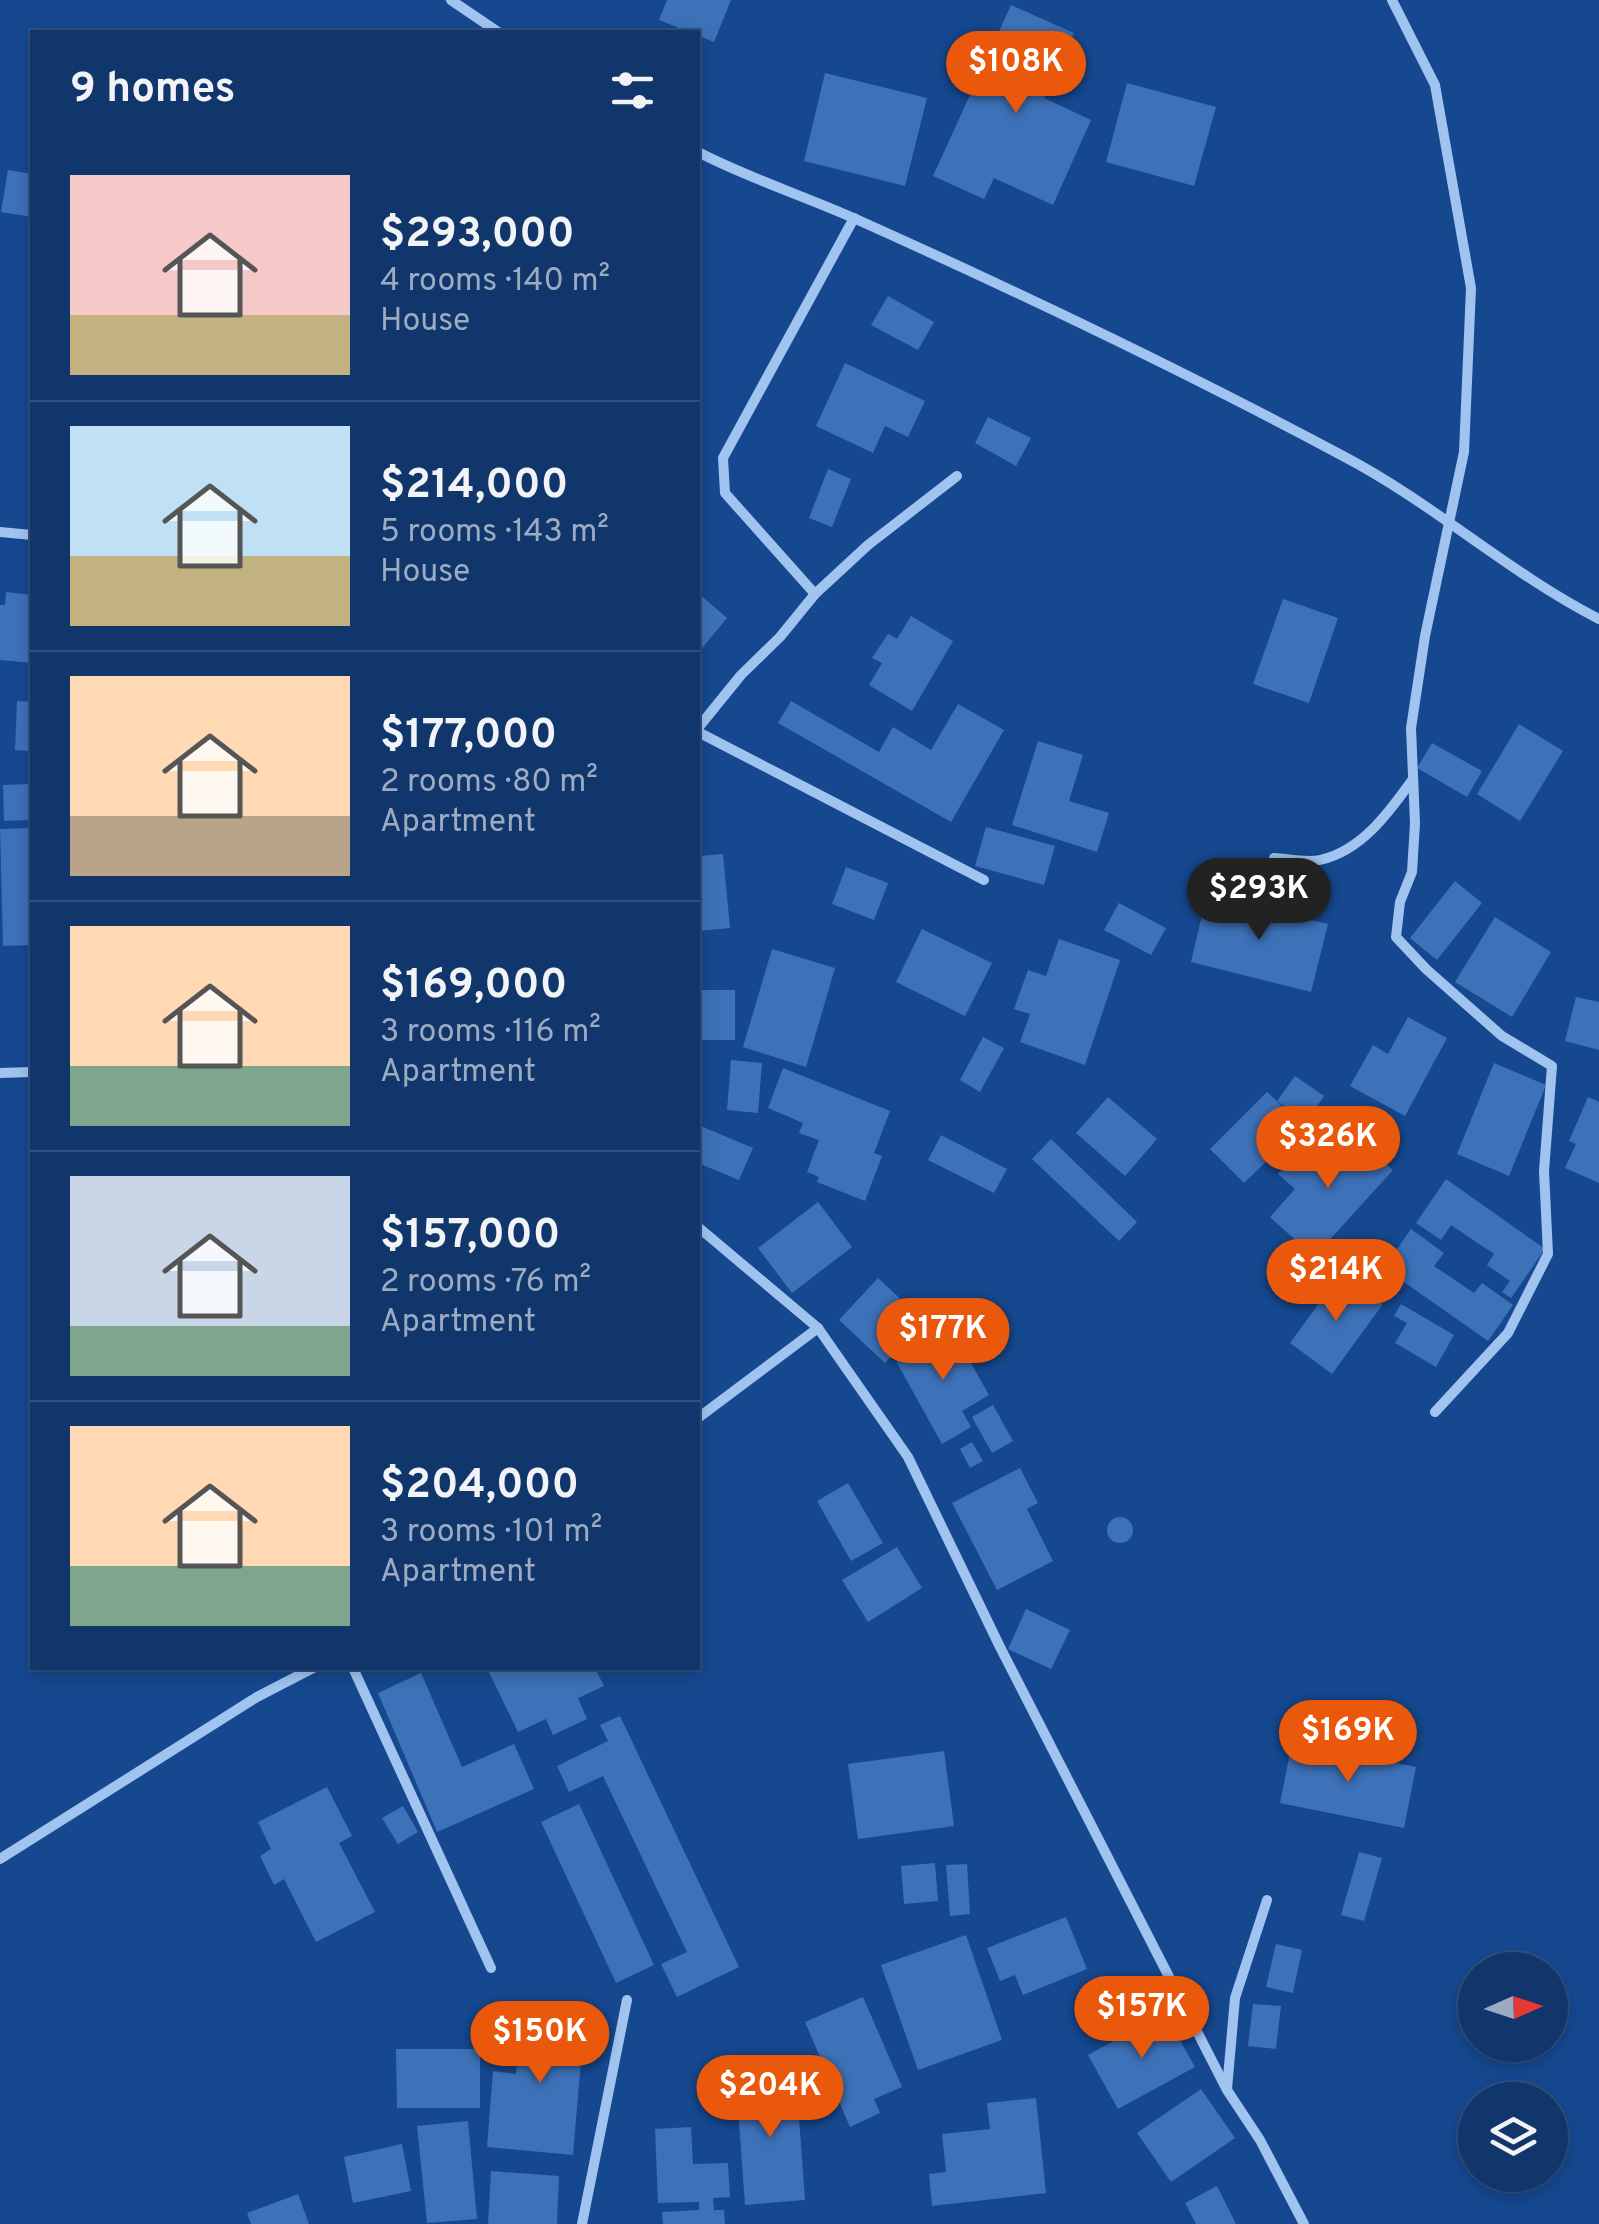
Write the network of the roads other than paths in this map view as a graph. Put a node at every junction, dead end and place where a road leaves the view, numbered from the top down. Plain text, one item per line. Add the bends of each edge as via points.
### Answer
1 (451, 0) edge
2 (1392, 0) edge
3 (495, 30) edge
4 (700, 153) edge
5 (854, 218) junction
6 (957, 476) dead end
7 (1451, 525) junction
8 (0, 532) edge
9 (30, 535) edge
10 (815, 594) junction
11 (1599, 619) edge
12 (700, 727) edge
13 (700, 731) edge
14 (1414, 778) junction
15 (1274, 858) dead end
16 (984, 880) dead end
17 (30, 1072) edge
18 (0, 1073) edge
19 (700, 1229) edge
20 (818, 1328) junction
21 (1435, 1412) dead end
22 (700, 1416) edge
23 (309, 1670) edge
24 (354, 1670) edge
25 (0, 1859) edge
26 (1267, 1900) dead end
27 (491, 1968) dead end
28 (627, 2000) dead end
29 (1227, 2090) junction
30 (582, 2224) edge
31 (1304, 2224) edge

1 - 3 street
2 - 7 street via 1435,85 1471,288 1464,452
4 - 5 street
5 - 7 street via 1117,339 1348,458
5 - 10 street via 723,458 725,492
6 - 10 street
7 - 11 street
7 - 14 street via 1411,728
8 - 9 street
10 - 12 street
13 - 16 street
14 - 15 street via 1382,821 1349,847 1320,860
14 - 21 street via 1412,872 1396,936 1502,1036 1552,1066 1544,1172 1548,1254 1508,1333
17 - 18 street
19 - 20 street
20 - 22 street
20 - 29 street via 908,1457
23 - 25 street
24 - 27 street
26 - 29 street via 1235,1998
28 - 30 street
29 - 31 street

